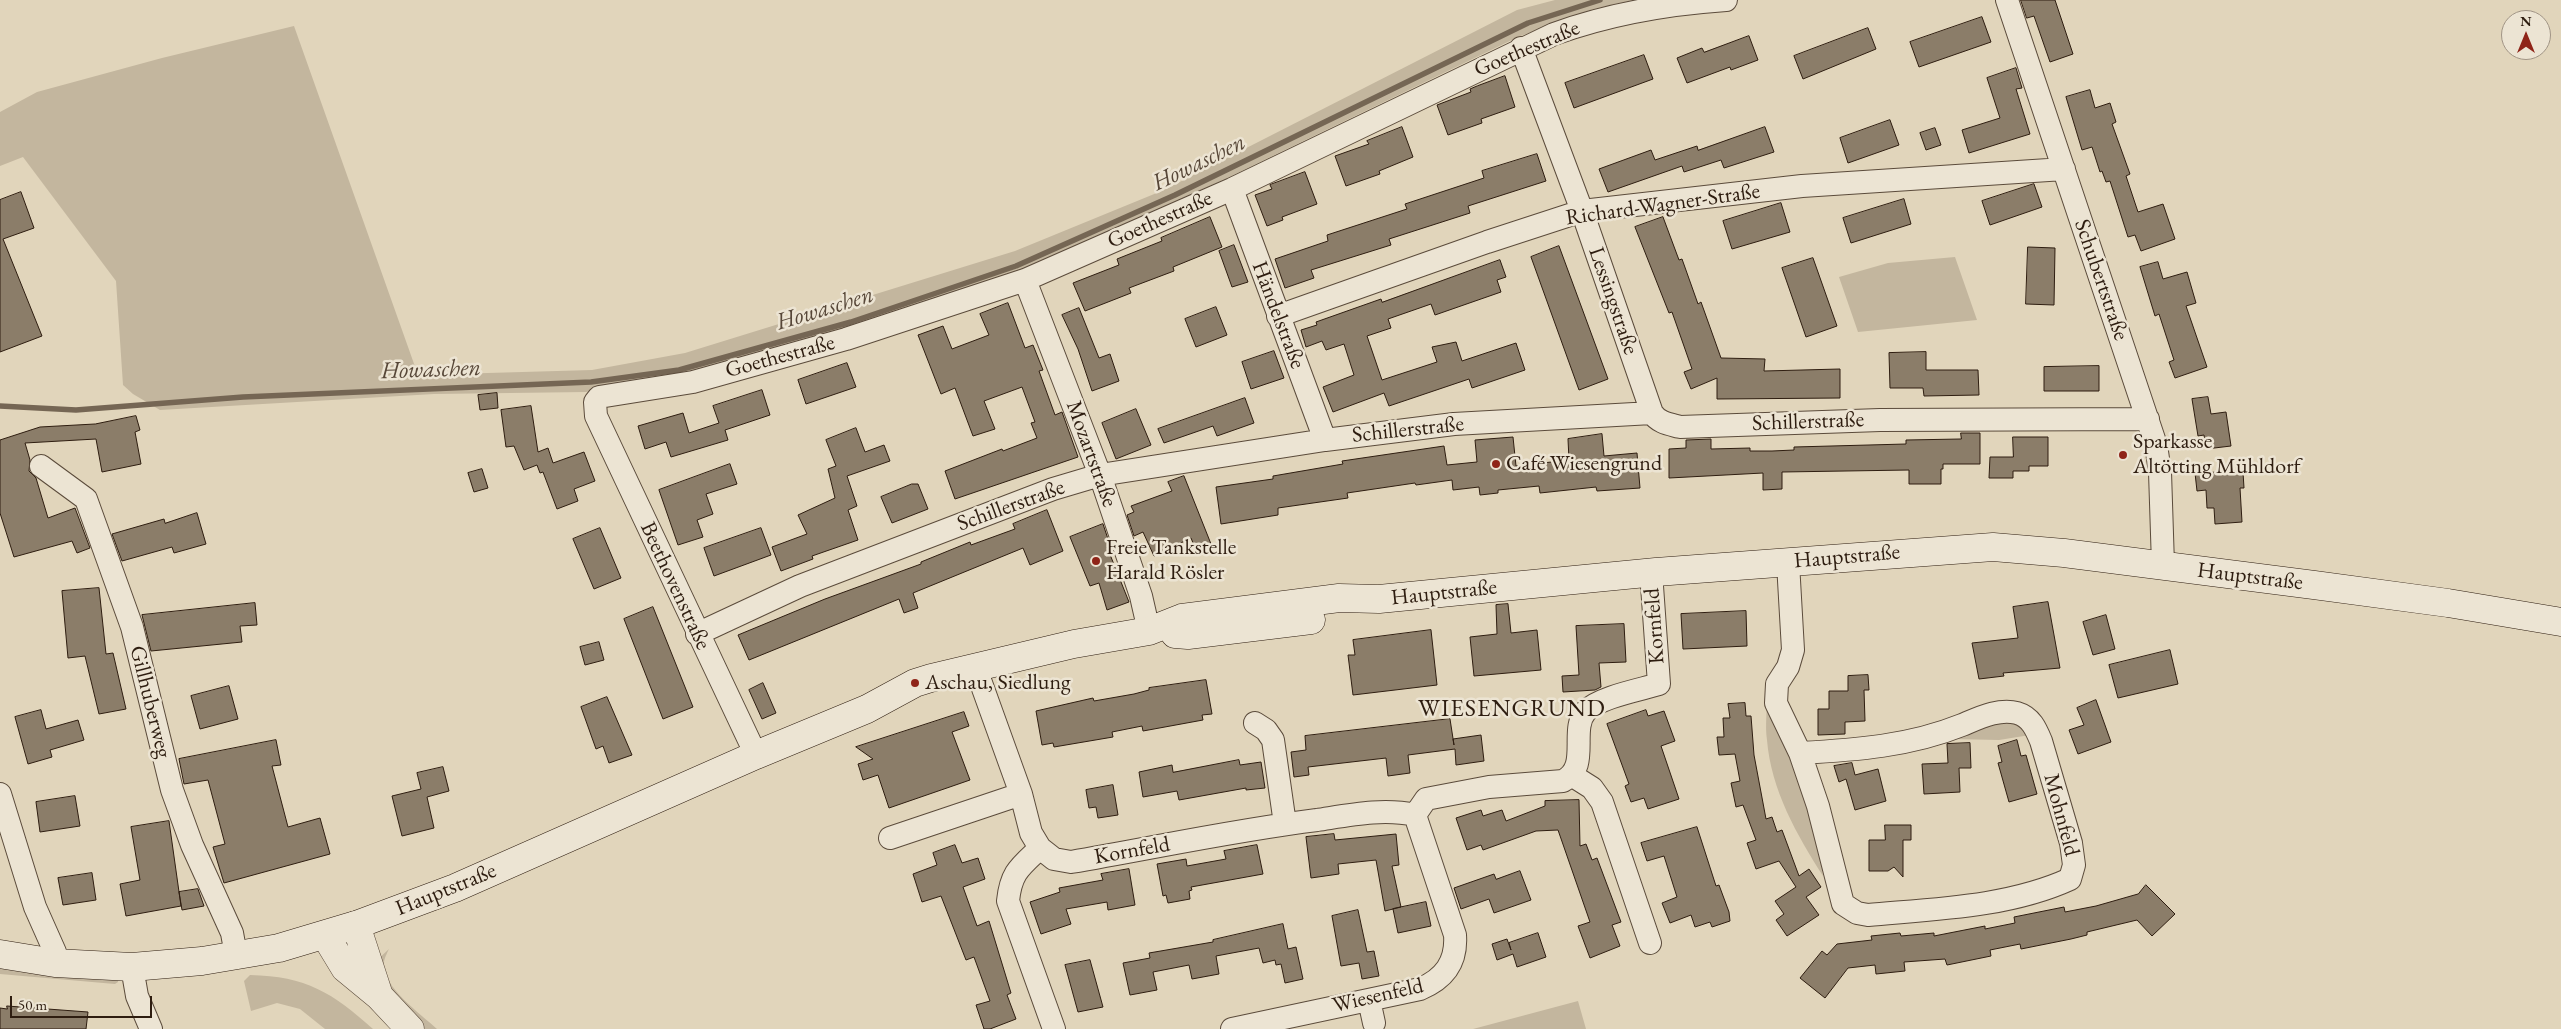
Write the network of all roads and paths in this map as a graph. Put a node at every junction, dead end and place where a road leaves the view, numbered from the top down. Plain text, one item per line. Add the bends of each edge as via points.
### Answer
1 (1726, 0) edge
2 (2007, 0) edge
3 (1521, 48) junction
4 (2064, 169) junction
5 (1232, 189) junction
6 (1582, 211) junction
7 (1025, 280) junction
8 (1278, 316) junction
9 (1652, 413) junction
10 (596, 416) joint
11 (2148, 419) junction
12 (1325, 440) junction
13 (41, 466) dead end
14 (1100, 475) junction
15 (1788, 563) junction
16 (2163, 566) junction
17 (1651, 572) junction
18 (2561, 622) edge
19 (1149, 631) junction
20 (697, 634) junction
21 (976, 669) junction
22 (1255, 723) dead end
23 (1800, 753) junction
24 (756, 755) junction
25 (1573, 776) junction
26 (0, 794) edge
27 (1021, 794) junction
28 (1415, 816) junction
29 (1285, 824) junction
30 (890, 838) dead end
31 (1040, 848) junction
32 (356, 925) junction
33 (325, 935) junction
34 (1650, 943) dead end
35 (0, 954) edge
36 (236, 955) junction
37 (55, 963) junction
38 (132, 967) junction
39 (379, 996) junction
40 (1369, 1000) junction
41 (1374, 1023) dead end
42 (151, 1029) edge
43 (410, 1029) edge
44 (1054, 1029) edge
45 (1232, 1029) edge

1 - 3 street, Goethestraße via 1622,15 1577,26
2 - 4 street, Schubertstraße
3 - 5 street, Goethestraße
3 - 6 street, Lessingstraße
4 - 6 street, Richard-Wagner-Straße via 1802,186
4 - 11 street, Schubertstraße
5 - 7 street, Goethestraße
5 - 8 street, Händelstraße
6 - 8 street, Richard-Wagner-Straße
6 - 9 street, Lessingstraße
7 - 10 street, Goethestraße via 846,339 692,382 600,396 595,402
7 - 14 street, Mozartstraße
8 - 12 street, Händelstraße
9 - 11 street, Schillerstraße via 1656,419 1680,427 1880,420
9 - 12 street, Schillerstraße via 1454,424
10 - 20 street, Beethovenstraße
11 - 16 street, Schubertstraße via 2160,472
12 - 14 street, Schillerstraße
13 - 36 street, Gillhuberweg via 86,499 132,626 172,790 192,845 232,934
14 - 19 street, Mozartstraße via 1141,596
14 - 20 street, Schillerstraße via 1053,489 800,586
15 - 16 main road, Hauptstraße via 1896,552 1993,547
15 - 17 main road, Hauptstraße
15 - 23 street, Mohnfeld via 1793,650 1775,694
16 - 18 main road, Hauptstraße via 2448,603
17 - 19 main road, Hauptstraße via 1379,599 1339,598 1182,618
17 - 25 street, Kornfeld via 1659,684 1596,704 1586,711 1581,719
19 - 21 main road, Hauptstraße via 1064,646
20 - 24 street, Beethovenstraße
21 - 24 main road, Hauptstraße via 937,693 868,709
21 - 27 street
22 - 29 street via 1273,740
23 - 23 street, Mohnfeld via 1818,806 1839,895 1843,904 1857,913 1868,915 1955,907 2047,889 2070,879 2074,865 2071,843 2041,741 2036,728 2019,713 2001,711 1934,736 1872,748
24 - 32 main road, Hauptstraße via 496,870
25 - 28 street via 1563,781 1489,787 1426,799
25 - 34 street via 1592,788 1602,802
26 - 37 street via 35,907 55,952
27 - 30 street
27 - 31 street via 1031,833
28 - 29 street, Kornfeld via 1377,812
28 - 40 street, Wiesenfeld via 1452,922 1456,947 1449,967 1432,984
29 - 31 street, Kornfeld via 1070,862 1054,859
31 - 44 street via 1015,871 1008,901
32 - 33 main road, Hauptstraße
32 - 39 main road
33 - 36 main road, Hauptstraße
33 - 39 main road via 345,968
35 - 37 main road, Hauptstraße
36 - 38 main road, Hauptstraße
37 - 38 main road, Hauptstraße
38 - 42 street via 137,996
39 - 43 main road
40 - 41 street
40 - 45 street, Wiesenfeld

